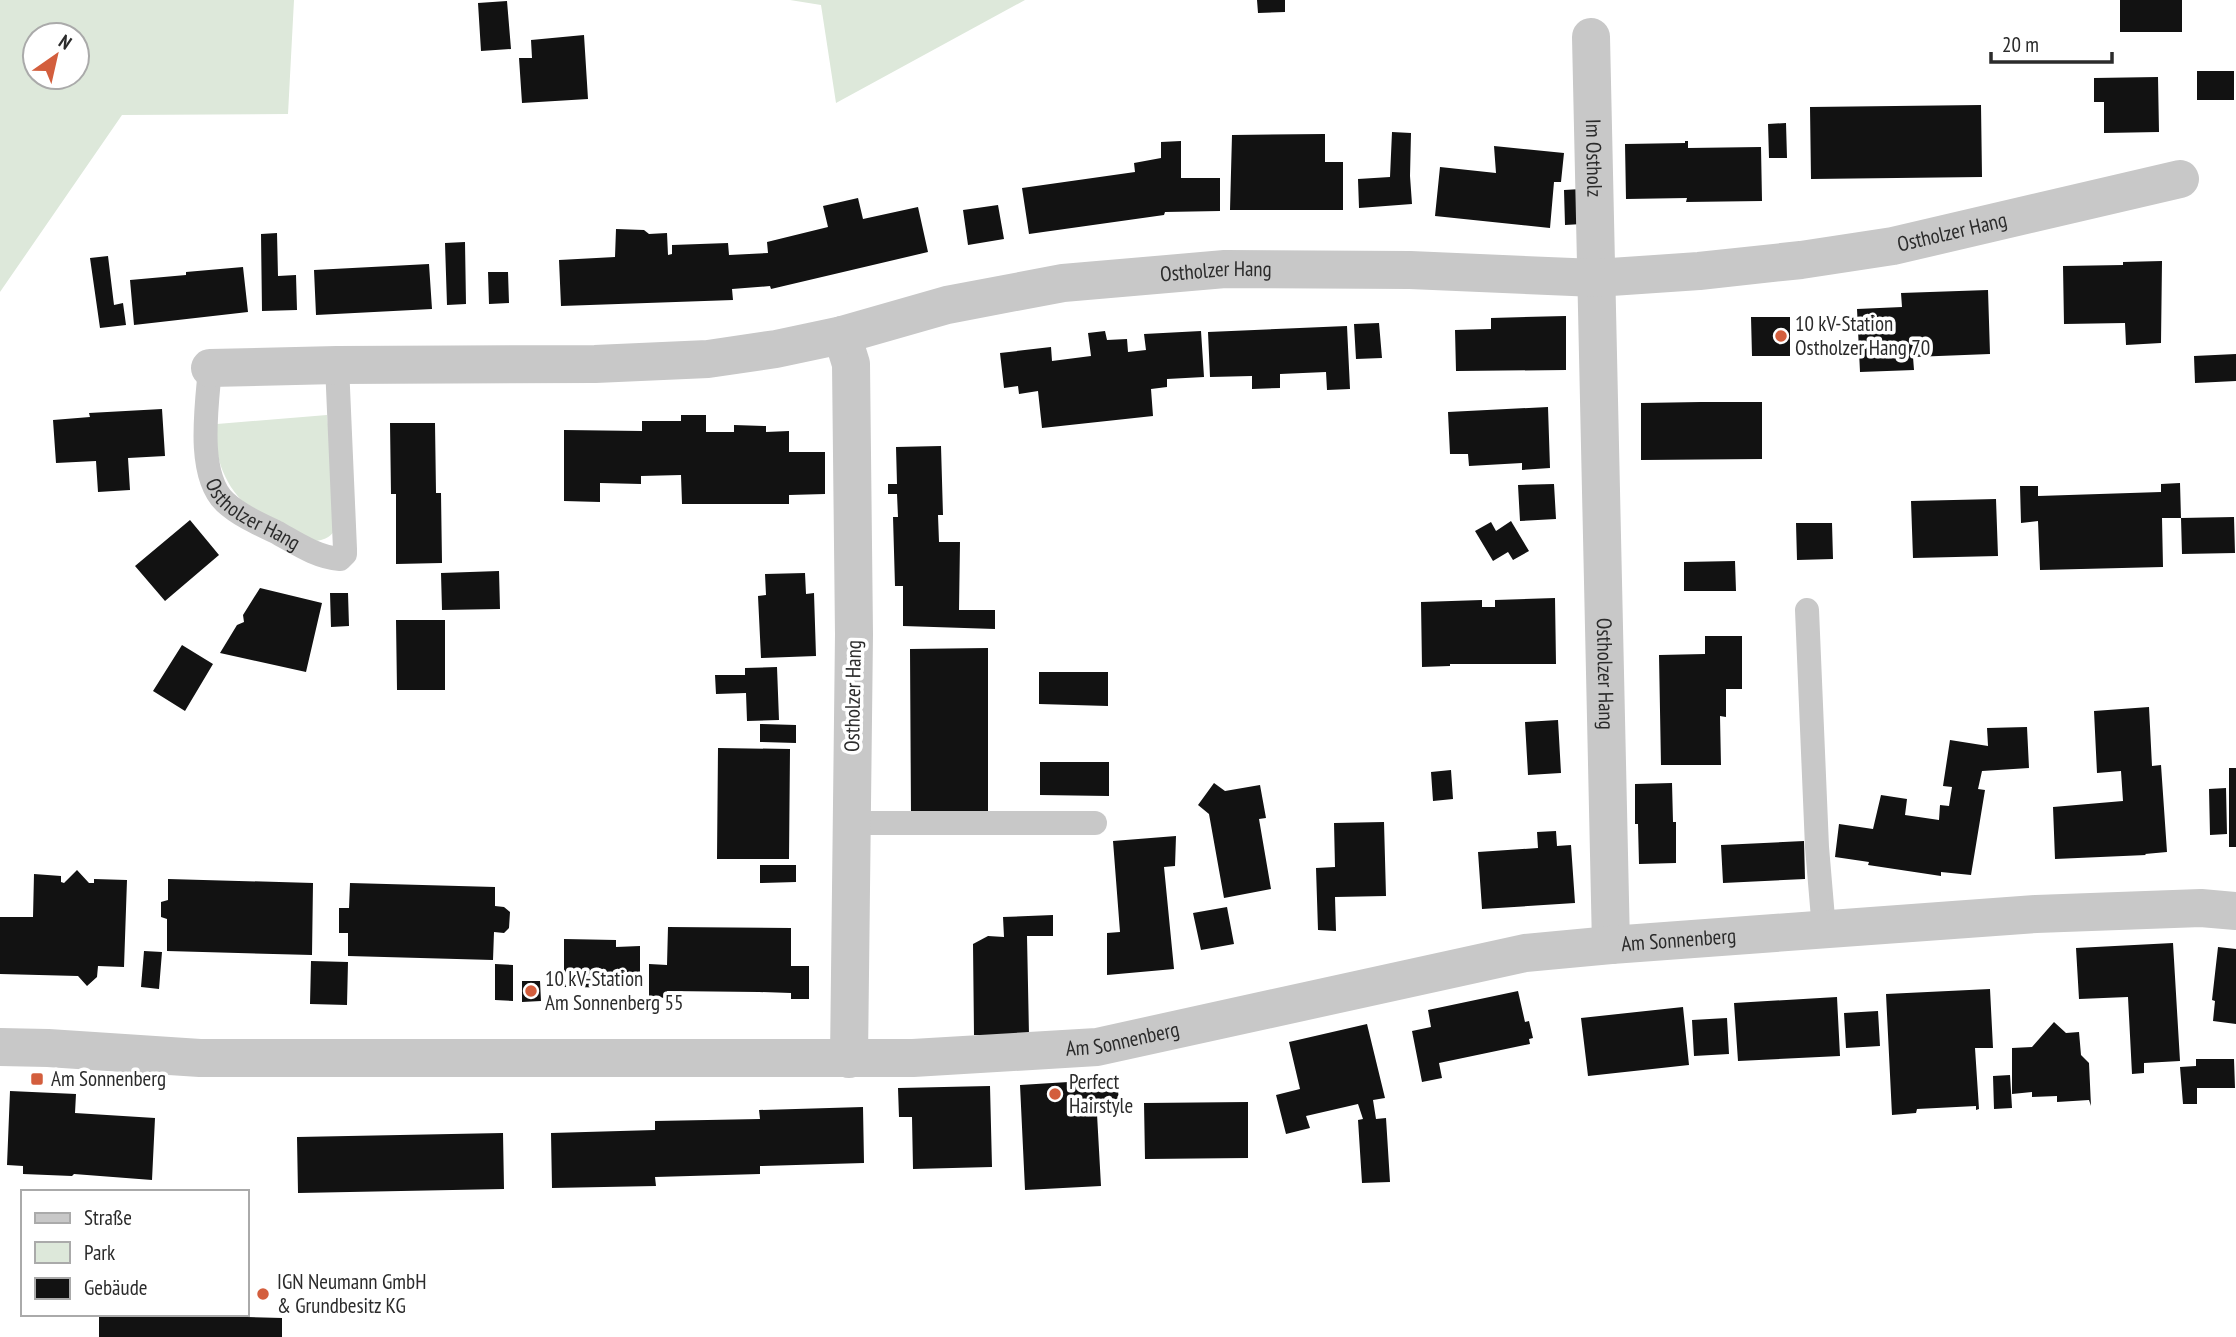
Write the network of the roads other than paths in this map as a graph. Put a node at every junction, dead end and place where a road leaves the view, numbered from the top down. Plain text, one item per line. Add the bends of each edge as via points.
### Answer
1 (1591, 37) dead end
2 (2180, 179) dead end
3 (1596, 278) junction
4 (842, 335) junction
5 (337, 365) junction
6 (210, 368) joint
7 (1807, 610) dead end
8 (851, 823) junction
9 (1096, 823) dead end
10 (2236, 911) edge
11 (1824, 930) junction
12 (1611, 945) junction
13 (0, 1047) edge
14 (849, 1059) junction

1 - 3 street, Im Ostholz
2 - 3 street, Ostholzer Hang via 1893,246 1699,271
3 - 4 street, Ostholzer Hang via 1225,268 1063,283 947,305
3 - 12 street, Ostholzer Hang
4 - 5 street, Ostholzer Hang via 708,359
4 - 8 street, Ostholzer Hang via 851,364
5 - 6 street, Ostholzer Hang
5 - 6 lane, Ostholzer Hang via 345,549 340,559 313,552 263,525 229,506 216,491 204,434
7 - 11 lane
8 - 9 lane
8 - 14 street, Ostholzer Hang
10 - 11 street, Am Sonnenberg via 2202,908 2036,914
11 - 12 street, Am Sonnenberg
12 - 14 street, Am Sonnenberg via 1525,953 1097,1047
13 - 14 street, Am Sonnenberg via 200,1058

